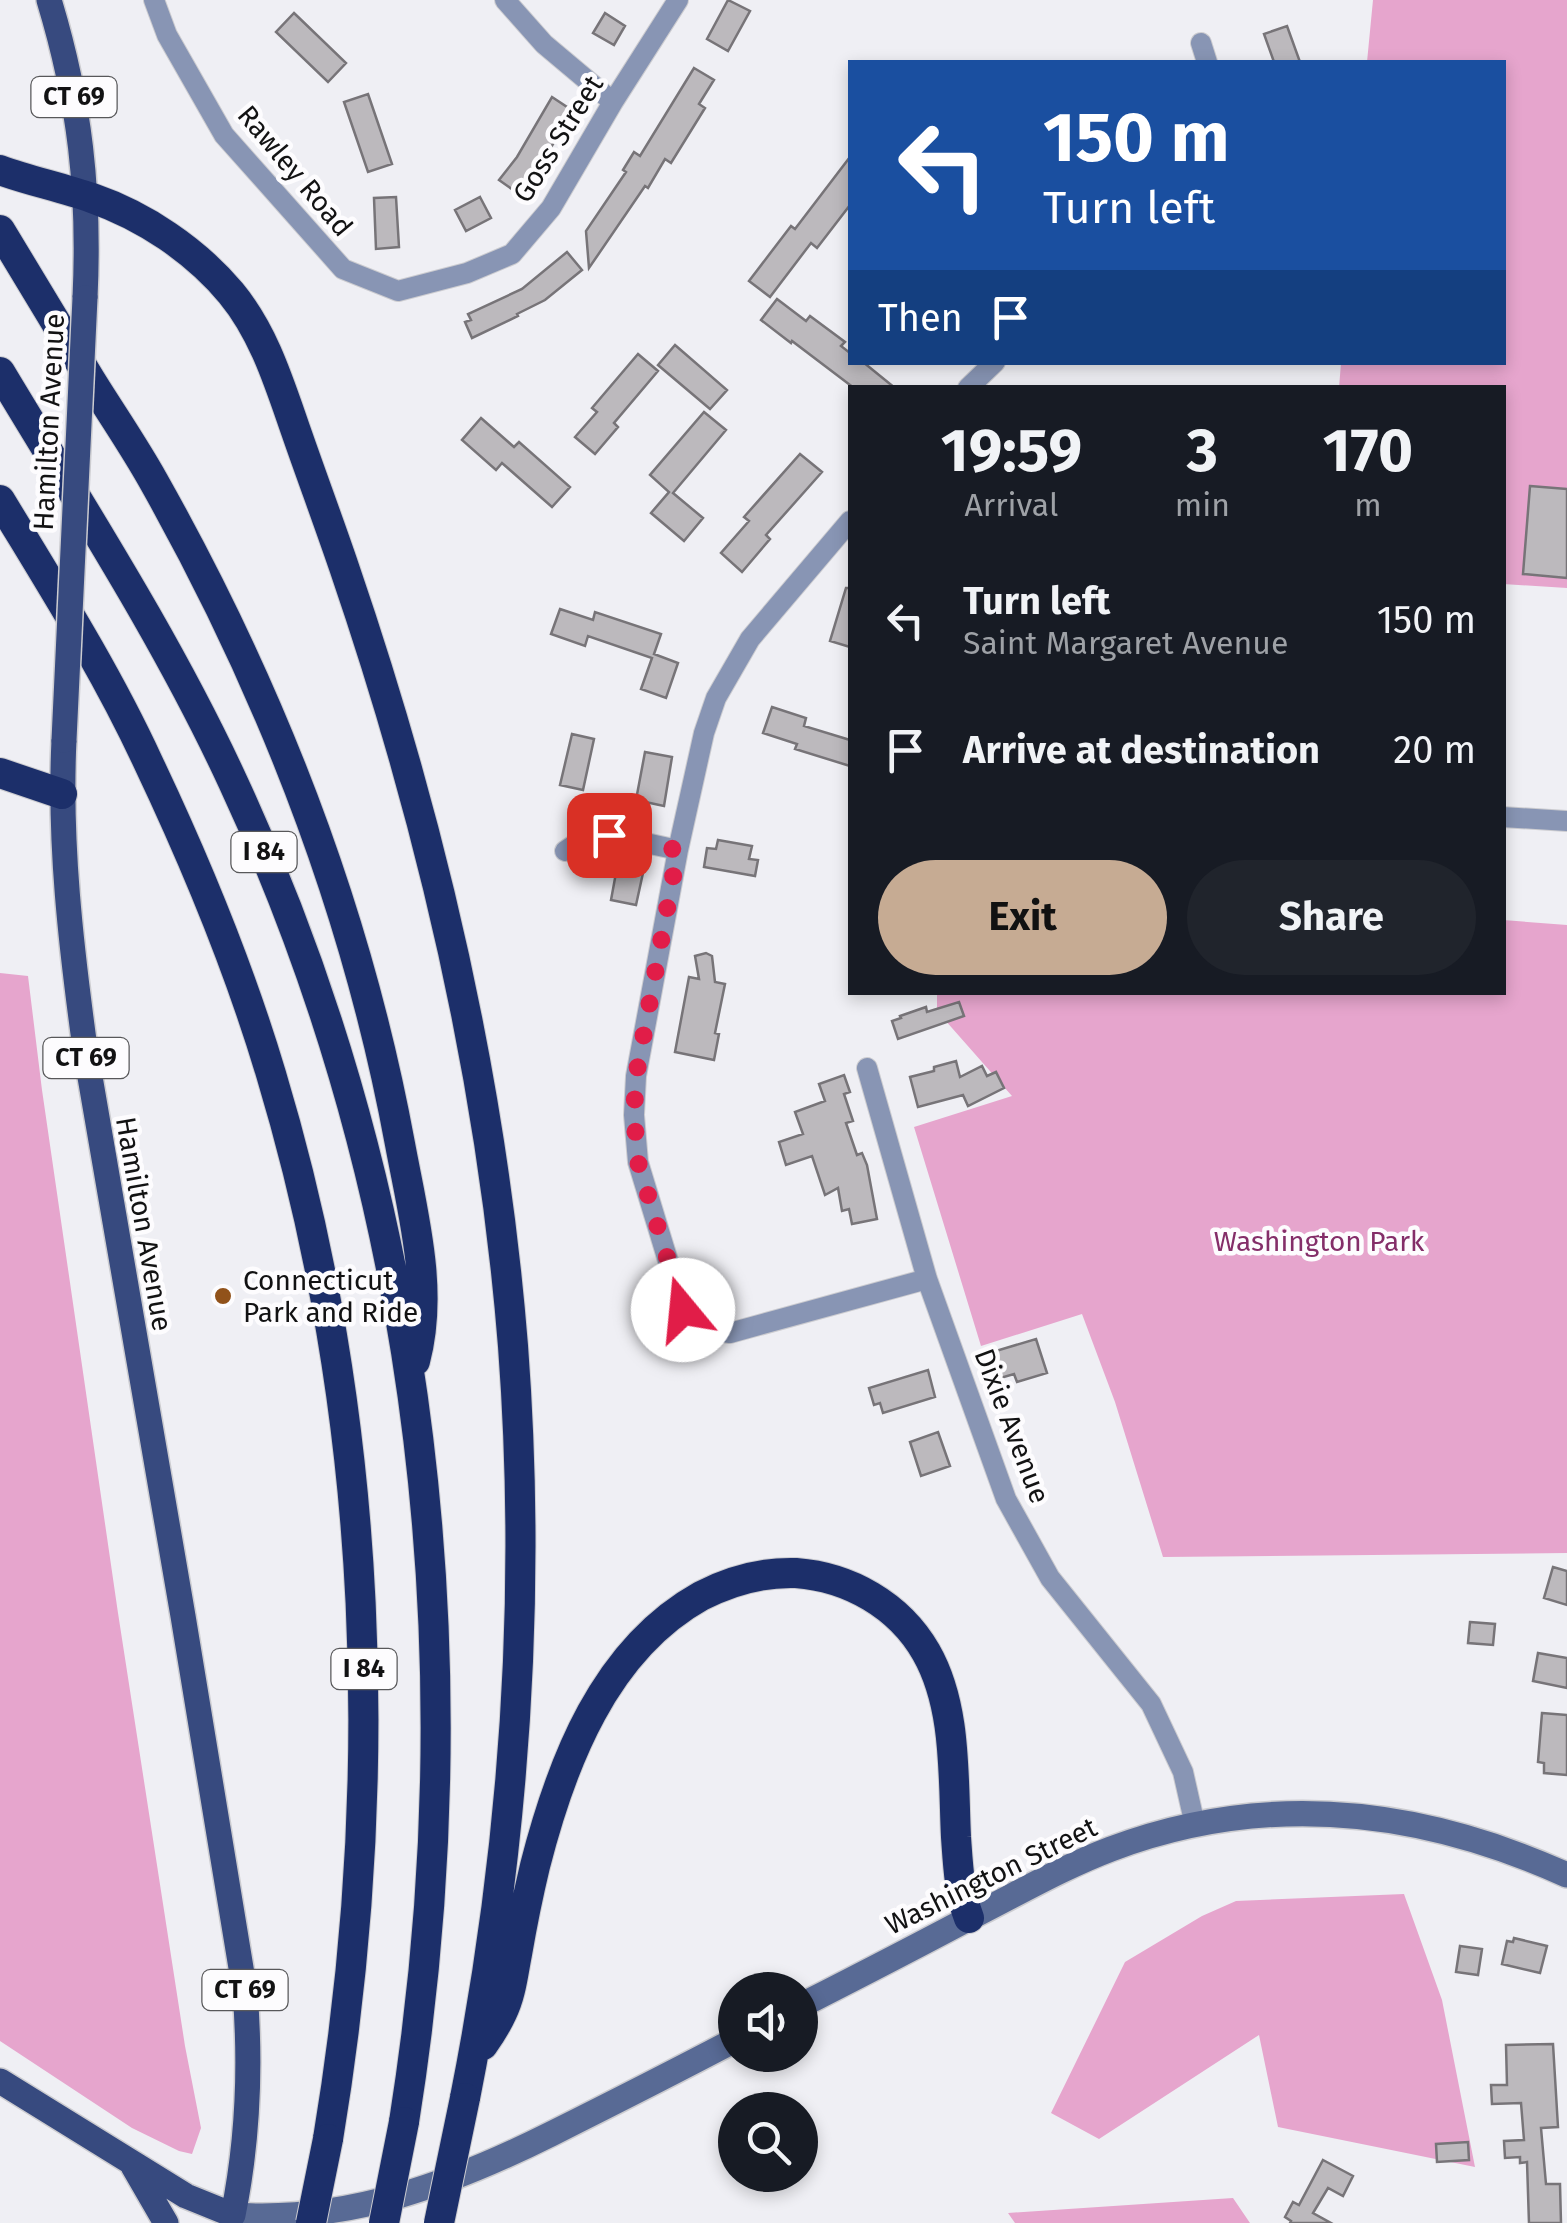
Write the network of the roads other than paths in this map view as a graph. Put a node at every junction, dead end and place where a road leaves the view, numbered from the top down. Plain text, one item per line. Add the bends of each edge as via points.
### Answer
1 (49, 0) edge
2 (154, 0) edge
3 (506, 0) edge
4 (678, 0) edge
5 (613, 102) junction
6 (4, 171) edge
7 (86, 196) junction
8 (0, 230) edge
9 (398, 291) joint
10 (992, 365) edge
11 (0, 372) edge
12 (971, 385) edge
13 (0, 500) edge
14 (848, 523) edge
15 (0, 773) edge
16 (62, 794) junction
17 (1506, 817) edge
18 (1567, 821) edge
19 (678, 850) junction
20 (565, 851) dead end
21 (867, 1068) dead end
22 (927, 1279) junction
23 (410, 1378) junction
24 (1194, 1825) junction
25 (1567, 1876) edge
26 (970, 1918) junction
27 (818, 1997) edge
28 (718, 2049) edge
29 (473, 2060) junction
30 (0, 2081) edge
31 (131, 2162) junction
32 (232, 2220) edge
33 (166, 2223) edge
34 (311, 2223) edge
35 (384, 2223) edge
36 (439, 2223) edge

1 - 7 main road, Hamilton Avenue / CT 69 via 75,104
2 - 9 street, Rawley Road via 224,135 343,269
3 - 5 street via 544,44
4 - 5 street, Goss Street
5 - 9 street, Goss Street via 550,208 512,254 467,274
6 - 7 highway
7 - 16 main road, Hamilton Avenue / CT 69, bridge
7 - 29 highway via 134,217 196,258 242,306 264,345 378,670 464,1008 502,1236 520,1517 512,1772
8 - 23 highway via 152,478 209,585 271,718 327,866 371,1006 410,1201 424,1309
10 - 12 street
11 - 23 highway, I 84 via 179,673 273,873 352,1096
13 - 34 highway, I 84, bridge via 113,691 204,888 271,1074 320,1264 358,1543 364,1692 358,1894 341,2060
14 - 19 street via 732,667 704,734
15 - 16 highway
16 - 32 main road, Hamilton Avenue / CT 69 via 68,910 90,1082 245,1992 248,2103
17 - 18 street
19 - 20 street via 609,835 586,838
19 - 22 street via 634,1115 638,1162 683,1310 700,1329 730,1333
21 - 22 street, Dixie Avenue
22 - 24 street, Dixie Avenue via 1006,1499 1050,1578 1151,1704 1182,1772
23 - 35 highway, I 84, bridge via 431,1560 436,1728 415,2046
24 - 25 main road, Washington Street via 1289,1814 1375,1817 1462,1836
24 - 26 main road, Washington Street via 1110,1849
26 - 27 main road, Washington Street
26 - 29 highway via 958,1879 946,1707 921,1644 886,1607 845,1582 786,1573 744,1579 663,1623 595,1707 548,1819 508,2000
28 - 32 main road via 414,2199 319,2221
29 - 36 highway, bridge
30 - 31 main road
31 - 32 main road
31 - 33 main road

